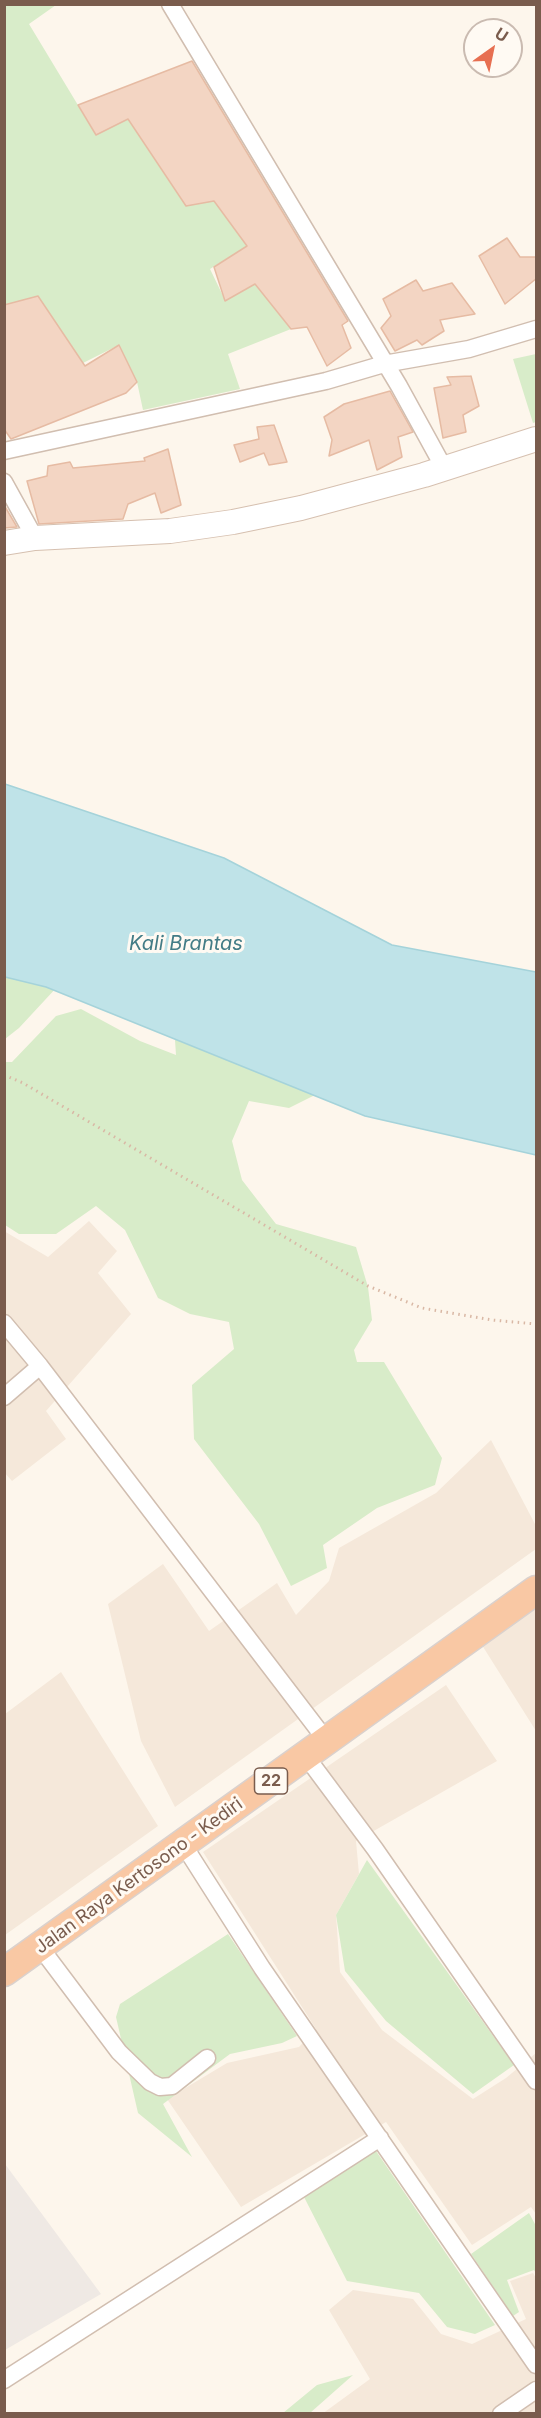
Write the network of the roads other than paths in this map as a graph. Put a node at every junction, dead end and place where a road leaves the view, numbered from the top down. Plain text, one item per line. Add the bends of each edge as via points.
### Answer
1 (170, 4) edge
2 (537, 330) edge
3 (387, 368) junction
4 (537, 439) edge
5 (4, 451) edge
6 (444, 468) junction
7 (5, 483) edge
8 (35, 538) junction
9 (4, 543) edge
10 (4, 1323) edge
11 (40, 1366) junction
12 (4, 1397) edge
13 (537, 1590) edge
14 (316, 1747) junction
15 (183, 1844) junction
16 (40, 1947) junction
17 (4, 1972) edge
18 (207, 2058) dead end
19 (537, 2081) edge
20 (380, 2138) junction
21 (537, 2366) edge
22 (4, 2380) edge
23 (537, 2390) edge
24 (501, 2414) edge

1 - 3 street
2 - 3 street
3 - 5 street
3 - 6 street
4 - 6 main road
6 - 8 main road via 301,508 233,522 170,531
7 - 8 street
8 - 9 main road
10 - 11 street
11 - 12 street
11 - 14 street
13 - 14 highway, Jalan Raya Kertosono - Kediri / 22
14 - 15 highway, Jalan Raya Kertosono - Kediri / 22
14 - 19 street via 375,1849
15 - 16 highway, Jalan Raya Kertosono - Kediri / 22
15 - 20 street via 262,1968
16 - 17 highway, Jalan Raya Kertosono - Kediri / 22
16 - 18 street via 119,2052 150,2082 160,2087 172,2086
20 - 21 street
20 - 22 street
23 - 24 street

